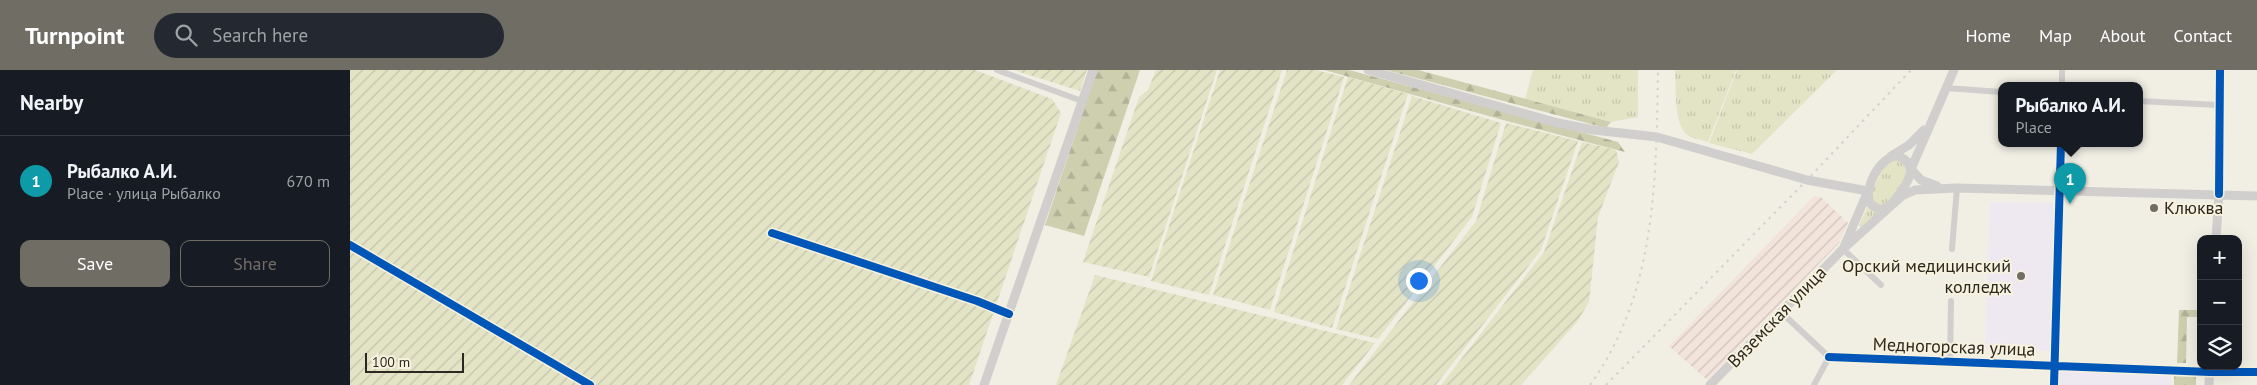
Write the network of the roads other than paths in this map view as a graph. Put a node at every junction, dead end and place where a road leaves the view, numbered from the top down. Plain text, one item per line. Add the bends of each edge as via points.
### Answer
1 (997, 70) edge
2 (1093, 70) edge
3 (1368, 70) edge
4 (1954, 70) edge
5 (2220, 70) edge
6 (1946, 88) junction
7 (1998, 92) edge
8 (1082, 101) junction
9 (2143, 101) edge
10 (2218, 105) junction
11 (1932, 117) junction
12 (2061, 147) edge
13 (1889, 157) junction
14 (1911, 169) junction
15 (1957, 188) junction
16 (2061, 191) junction
17 (1868, 192) junction
18 (2218, 194) junction
19 (2257, 196) edge
20 (1892, 206) junction
21 (772, 233) dead end
22 (2216, 235) edge
23 (350, 245) edge
24 (1843, 249) junction
25 (1952, 249) dead end
26 (1881, 285) dead end
27 (1952, 301) dead end
28 (1780, 312) junction
29 (1008, 314) junction
30 (1829, 356) junction
31 (1950, 362) junction
32 (2054, 366) junction
33 (2197, 369) edge
34 (2210, 370) edge
35 (2226, 370) edge
36 (2257, 372) edge
37 (590, 385) edge
38 (984, 385) edge
39 (1710, 385) edge
40 (1814, 385) edge
41 (2054, 385) edge
42 (2210, 385) edge

1 - 8 street
2 - 8 main road
3 - 17 main road via 1558,123 1657,137 1807,180
4 - 6 main road
5 - 10 street
6 - 7 street
6 - 11 main road
8 - 29 main road
9 - 10 street
10 - 18 street
11 - 13 main road via 1914,141
11 - 14 main road
12 - 16 street
13 - 14 main road via 1903,158
13 - 17 main road via 1880,164
14 - 15 main road via 1927,183
14 - 20 main road via 1909,180
15 - 16 main road
15 - 20 main road via 1915,190
15 - 25 street
16 - 18 main road
16 - 32 street
17 - 20 main road via 1868,200 1875,208
17 - 24 main road
18 - 19 main road
18 - 22 main road
20 - 24 main road, Вяземская улица
21 - 29 street
23 - 37 street
24 - 26 street
24 - 28 main road, Вяземская улица
27 - 31 street
28 - 30 street
28 - 39 main road, Вяземская улица
29 - 38 main road
30 - 31 street, Медногорская улица
30 - 40 street
31 - 32 street, Медногорская улица
32 - 33 street, Медногорская улица
32 - 41 street
34 - 42 main road
35 - 36 street, Медногорская улица

